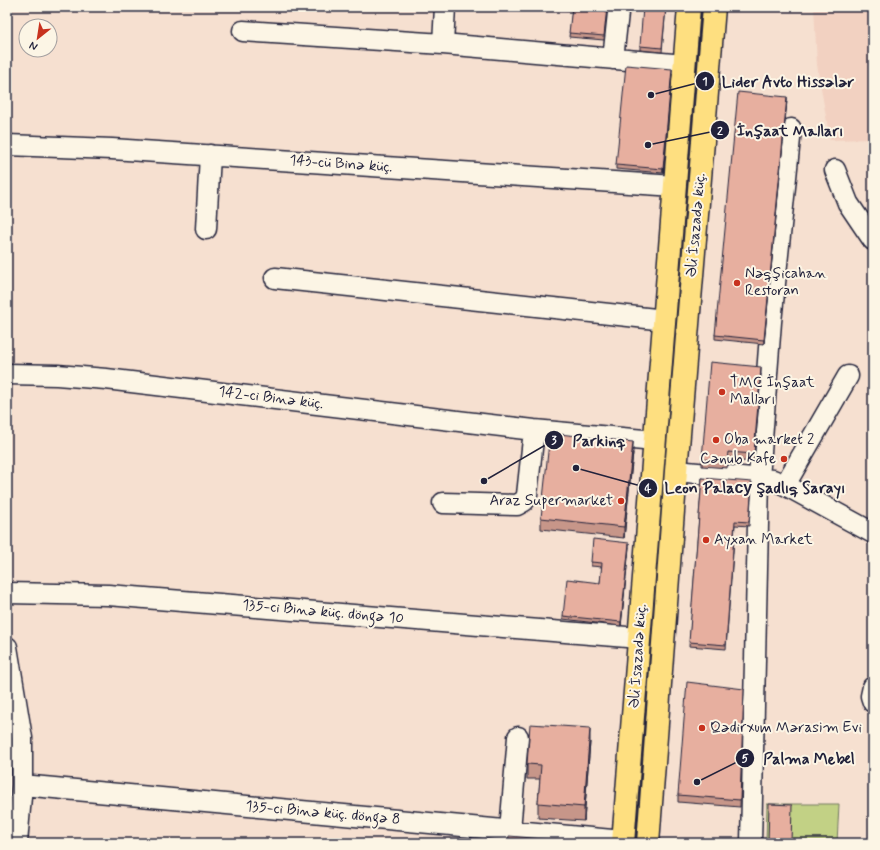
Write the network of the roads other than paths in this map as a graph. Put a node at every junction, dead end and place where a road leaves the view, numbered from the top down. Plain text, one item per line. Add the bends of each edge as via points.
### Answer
1 (445, 7) edge
2 (690, 7) edge
3 (714, 7) edge
4 (618, 13) dead end
5 (243, 31) dead end
6 (443, 44) junction
7 (614, 59) junction
8 (685, 65) junction
9 (791, 128) dead end
10 (7, 145) edge
11 (210, 155) junction
12 (835, 170) dead end
13 (675, 186) junction
14 (206, 229) dead end
15 (873, 240) edge
16 (274, 278) dead end
17 (665, 320) junction
18 (7, 374) edge
19 (848, 376) dead end
20 (534, 430) junction
21 (655, 441) junction
22 (679, 443) junction
23 (653, 469) junction
24 (676, 471) junction
25 (759, 478) junction
26 (785, 485) junction
27 (443, 503) dead end
28 (873, 533) edge
29 (7, 593) edge
30 (639, 638) junction
31 (7, 649) edge
32 (873, 687) edge
33 (873, 702) edge
34 (518, 738) dead end
35 (22, 785) junction
36 (510, 830) junction
37 (477, 835) edge
38 (623, 842) edge
39 (16, 843) edge
40 (648, 843) edge
41 (751, 843) edge

1 - 6 street
2 - 8 main road, Əli İsazadə küç.
3 - 22 main road, Əli İsazadə küç.
4 - 7 street
5 - 6 street
6 - 7 street
7 - 8 street
8 - 13 main road, Əli İsazadə küç.
9 - 25 street via 771,322
10 - 11 street, 143-cü Binə küç.
11 - 13 street, 143-cü Binə küç.
11 - 14 street
12 - 15 street via 848,203
13 - 17 main road, Əli İsazadə küç.
16 - 17 street
17 - 21 main road, Əli İsazadə küç.
18 - 20 street, 142-ci Binə küç. via 106,379
19 - 26 street
20 - 21 street, 142-ci Binə küç.
20 - 27 street via 527,495 518,506
21 - 22 main road
21 - 23 main road, Əli İsazadə küç.
22 - 24 main road, Əli İsazadə küç.
23 - 24 main road
23 - 30 main road, Əli İsazadə küç.
24 - 25 street
24 - 40 main road, Əli İsazadə küç.
25 - 26 street
25 - 41 street
26 - 28 street
29 - 30 street, 135-ci Binə küç. döngə 10 via 108,594
30 - 38 main road, Əli İsazadə küç.
31 - 35 street via 22,738
32 - 33 street
34 - 36 street
35 - 37 street, 135-ci Binə küç. döngə 8
35 - 39 street
36 - 37 street, 135-ci Binə küç. döngə 8
36 - 38 street, 135-ci Binə küç. döngə 8

